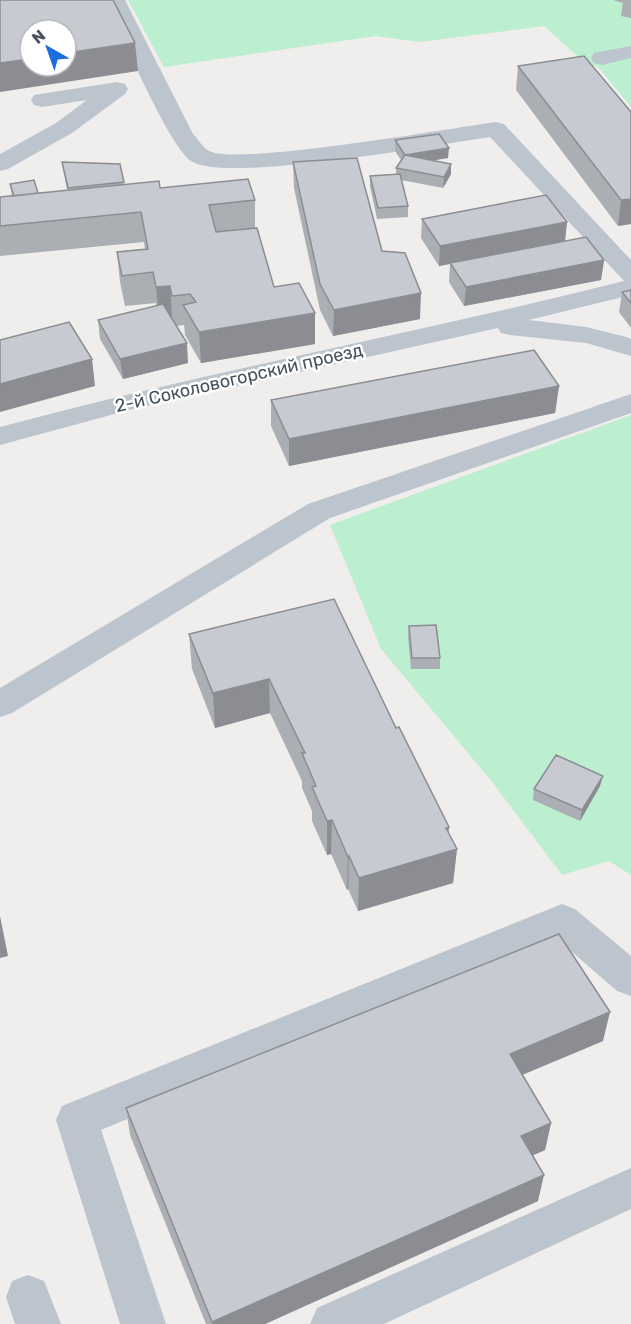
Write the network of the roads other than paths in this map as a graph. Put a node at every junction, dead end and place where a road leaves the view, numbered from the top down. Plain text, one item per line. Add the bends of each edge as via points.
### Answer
1 (115, 0) edge
2 (631, 52) edge
3 (602, 58) dead end
4 (157, 82) junction
5 (117, 89) junction
6 (42, 100) dead end
7 (0, 164) edge
8 (631, 276) edge
9 (631, 287) edge
10 (479, 325) junction
11 (631, 348) edge
12 (631, 403) edge
13 (0, 436) edge
14 (0, 704) edge
15 (631, 979) edge
16 (631, 1188) edge
17 (143, 1324) edge
18 (333, 1324) edge

1 - 4 street
2 - 3 street
4 - 5 street
4 - 8 street via 183,136 200,156 227,162 290,158 496,129
5 - 6 street
5 - 7 street via 64,128
9 - 10 street
10 - 11 street via 572,331 604,337
10 - 13 street, 2-й Соколовогорский проезд via 129,401
12 - 14 street via 319,512
15 - 17 street via 562,920 76,1120
16 - 18 street

